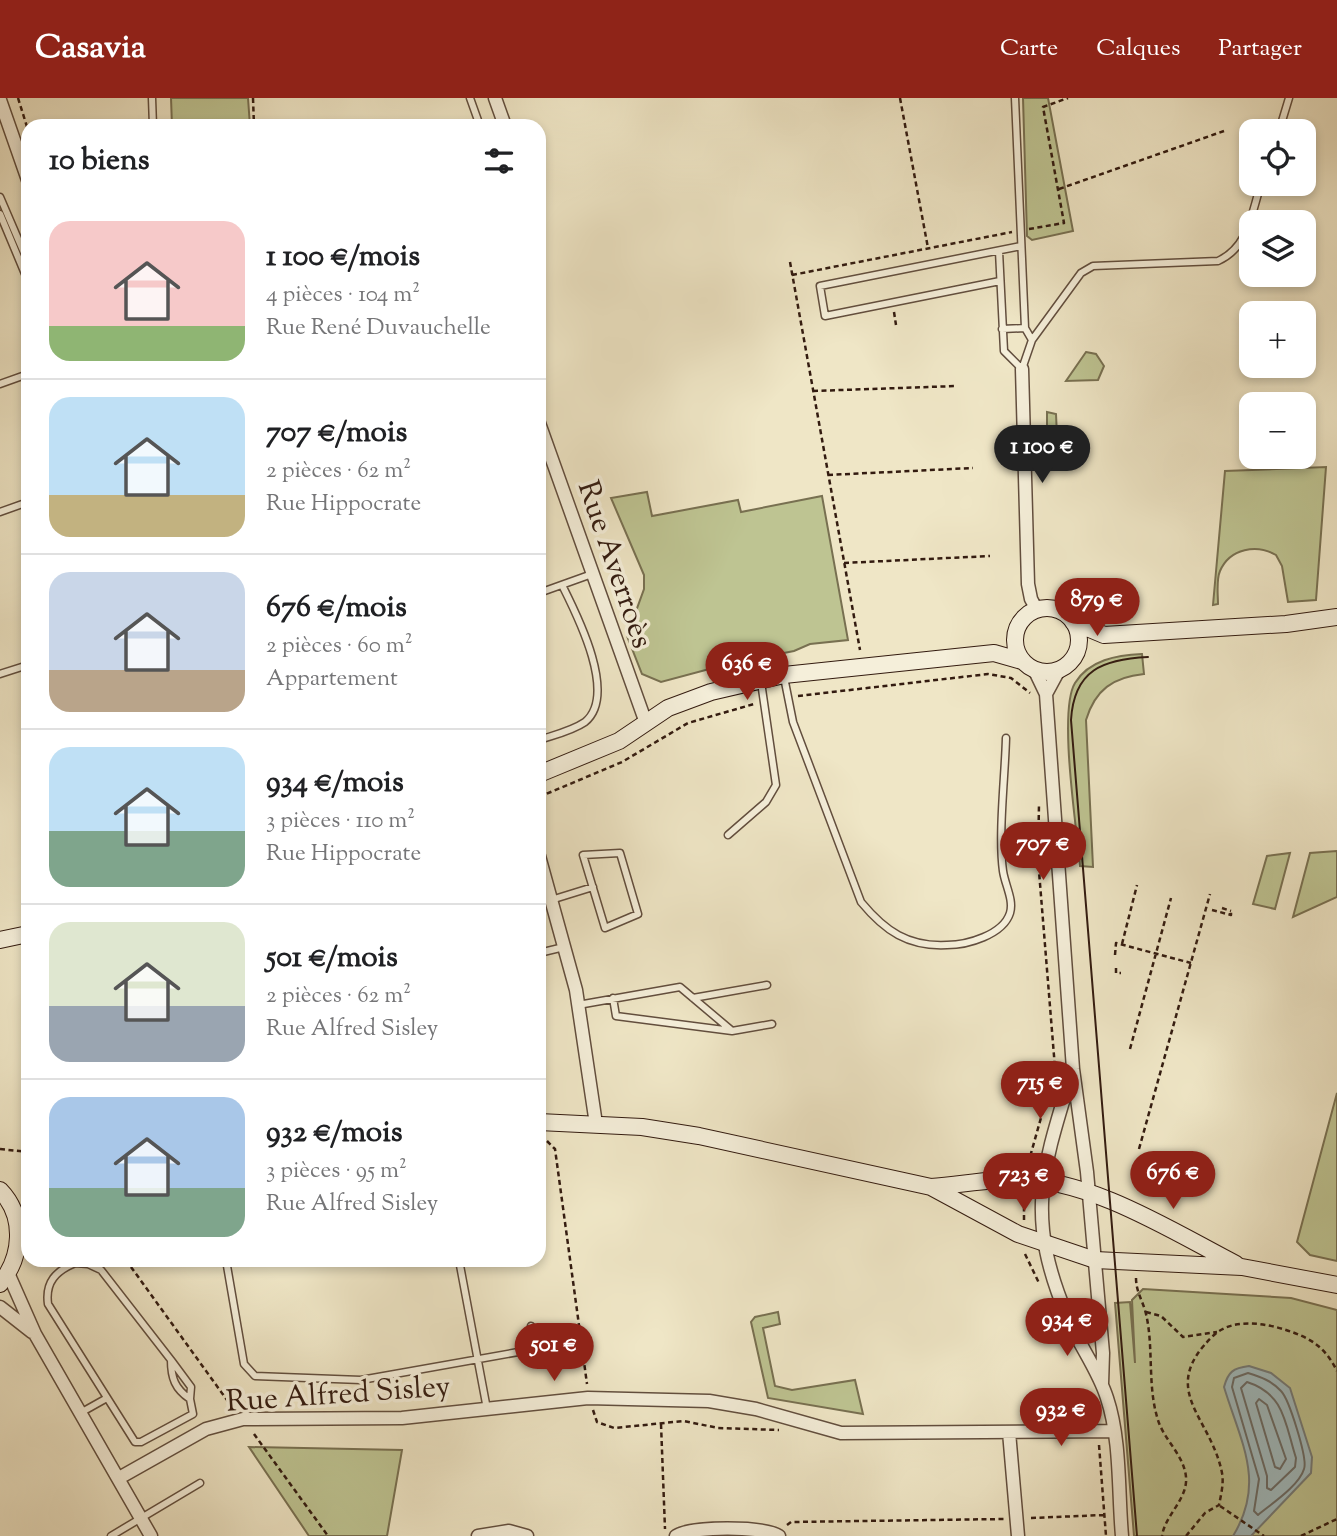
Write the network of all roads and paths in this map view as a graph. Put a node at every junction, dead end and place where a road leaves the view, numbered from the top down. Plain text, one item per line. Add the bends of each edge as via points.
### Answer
1 (18, 98) edge
2 (152, 98) edge
3 (253, 98) edge
4 (470, 98) edge
5 (495, 98) edge
6 (900, 98) edge
7 (1015, 98) edge
8 (1068, 98) edge
9 (1289, 98) edge
10 (0, 100) edge
11 (25, 119) edge
12 (153, 119) edge
13 (254, 119) edge
14 (478, 119) edge
15 (502, 119) edge
16 (1283, 119) edge
17 (1224, 131) dead end
18 (21, 160) edge
19 (1058, 190) junction
20 (1257, 196) edge
21 (0, 197) edge
22 (0, 214) edge
23 (1020, 231) junction
24 (21, 246) edge
25 (1021, 246) junction
26 (928, 248) junction
27 (999, 251) junction
28 (790, 262) dead end
29 (21, 264) edge
30 (792, 275) junction
31 (1000, 281) junction
32 (1025, 328) junction
33 (1002, 329) junction
34 (1032, 340) junction
35 (1022, 369) junction
36 (21, 376) edge
37 (0, 384) edge
38 (957, 386) dead end
39 (813, 391) junction
40 (546, 443) edge
41 (973, 468) dead end
42 (828, 475) junction
43 (21, 504) edge
44 (0, 512) edge
45 (990, 556) dead end
46 (844, 563) junction
47 (592, 574) junction
48 (562, 585) junction
49 (546, 591) edge
50 (1037, 610) junction
51 (1337, 617) edge
52 (1073, 622) junction
53 (1104, 635) junction
54 (1015, 637) junction
55 (994, 653) junction
56 (1075, 656) junction
57 (1028, 665) junction
58 (21, 667) edge
59 (863, 667) junction
60 (1059, 670) junction
61 (0, 674) edge
62 (784, 675) junction
63 (761, 680) junction
64 (1046, 694) junction
65 (646, 723) junction
66 (546, 737) edge
67 (1006, 738) dead end
68 (546, 771) edge
69 (728, 835) dead end
70 (546, 882) edge
71 (1137, 885) dead end
72 (593, 887) junction
73 (1210, 894) dead end
74 (1171, 898) dead end
75 (551, 900) junction
76 (1222, 908) dead end
77 (1212, 910) dead end
78 (21, 936) edge
79 (0, 940) edge
80 (1122, 944) junction
81 (564, 947) junction
82 (546, 951) edge
83 (1156, 953) junction
84 (1115, 955) dead end
85 (1191, 962) junction
86 (1116, 968) dead end
87 (1121, 973) dead end
88 (767, 985) dead end
89 (693, 998) junction
90 (613, 999) junction
91 (578, 1005) junction
92 (772, 1024) dead end
93 (732, 1031) junction
94 (1130, 1049) dead end
95 (1073, 1069) junction
96 (546, 1122) edge
97 (596, 1124) junction
98 (547, 1141) dead end
99 (0, 1149) edge
100 (1139, 1149) dead end
101 (21, 1151) edge
102 (1041, 1182) junction
103 (931, 1187) junction
104 (0, 1190) edge
105 (1089, 1194) junction
106 (20, 1208) edge
107 (21, 1234) edge
108 (21, 1244) edge
109 (1043, 1244) junction
110 (1095, 1260) junction
111 (1135, 1265) junction
112 (65, 1267) edge
113 (94, 1267) edge
114 (131, 1267) edge
115 (227, 1267) edge
116 (460, 1267) edge
117 (1242, 1267) junction
118 (4, 1279) edge
119 (1337, 1285) edge
120 (0, 1307) edge
121 (1146, 1311) junction
122 (531, 1326) dead end
123 (1218, 1332) junction
124 (35, 1334) junction
125 (478, 1359) junction
126 (171, 1360) junction
127 (1337, 1371) edge
128 (1102, 1384) junction
129 (587, 1387) dead end
130 (107, 1398) junction
131 (190, 1399) junction
132 (487, 1409) junction
133 (82, 1412) junction
134 (243, 1419) junction
135 (661, 1424) dead end
136 (1114, 1431) junction
137 (1009, 1432) junction
138 (119, 1478) junction
139 (200, 1483) dead end
140 (1219, 1505) junction
141 (1104, 1515) dead end
142 (142, 1517) junction
143 (1015, 1519) junction
144 (1337, 1519) edge
145 (778, 1535) edge
146 (111, 1536) edge
147 (151, 1536) edge
148 (328, 1536) edge
149 (478, 1536) edge
150 (527, 1536) edge
151 (667, 1536) edge
152 (676, 1536) edge
153 (1018, 1536) edge
154 (1122, 1536) edge
155 (1162, 1536) edge
156 (1186, 1536) edge
157 (1264, 1536) edge
158 (1301, 1536) edge

1 - 11 path
2 - 12 lane
3 - 13 path
4 - 14 lane
5 - 15 street
6 - 26 path
7 - 23 lane
8 - 19 path via 1043,107
9 - 16 lane
10 - 18 street
17 - 19 path
19 - 23 path via 1064,223
20 - 34 lane via 1241,244 1233,254 1218,261 1093,266 1080,273
21 - 24 lane
22 - 29 lane
23 - 25 lane
23 - 26 path
25 - 27 lane
25 - 32 lane
26 - 30 path
27 - 31 lane
27 - 31 lane via 820,286 825,316
28 - 30 path
30 - 39 path
31 - 33 lane
32 - 33 lane
32 - 34 lane
33 - 35 lane via 1004,351
34 - 35 lane
35 - 50 street via 1028,584
36 - 37 lane
38 - 39 path
39 - 42 path
40 - 47 street, Rue Averroès
41 - 42 path
42 - 46 path
43 - 44 lane
45 - 46 path
46 - 59 path
47 - 48 lane
47 - 65 street, Rue Averroès
48 - 49 lane
48 - 66 lane via 597,675 599,695 584,722
50 - 52 main road via 1054,609
50 - 54 main road via 1019,625
51 - 53 main road
52 - 53 main road
52 - 56 main road via 1079,639
53 - 56 main road
54 - 55 main road
54 - 57 main road via 1016,649
55 - 57 main road
55 - 59 main road
56 - 60 main road
57 - 60 main road
57 - 64 street
58 - 61 lane
59 - 62 main road
60 - 64 street
62 - 63 main road
62 - 67 lane via 793,722 861,902 879,923 902,939 926,946 961,945 999,929 1010,915 1012,905 1003,870
63 - 65 main road via 689,700
63 - 69 lane via 776,785 766,802
64 - 95 street
65 - 68 main road via 620,741
70 - 75 street
71 - 80 path
72 - 72 lane via 605,928 638,914 620,853 583,855
72 - 75 lane
73 - 85 path
74 - 83 path
75 - 81 street
76 - 77 path via 1231,915
78 - 79 main road
80 - 83 path
80 - 84 path via 1114,943
81 - 82 lane
81 - 91 street
83 - 85 path
83 - 94 path
85 - 100 path
86 - 87 path via 1116,973
88 - 89 lane
89 - 90 lane via 680,987
89 - 93 lane
90 - 91 lane
90 - 93 lane via 617,1016
91 - 97 street
92 - 93 lane
95 - 102 street
95 - 105 street
96 - 97 main road
97 - 103 main road via 699,1136
98 - 129 path via 555,1149
99 - 101 path
102 - 103 main road via 1017,1179
102 - 105 main road
102 - 109 street
103 - 109 main road
104 - 106 main road
105 - 110 street
105 - 117 main road
106 - 107 main road via 17,1221
108 - 118 main road
109 - 110 main road
109 - 128 street via 1066,1315
110 - 111 main road
110 - 128 street
111 - 117 main road
111 - 121 path via 1136,1290
112 - 130 lane via 54,1276 48,1304
113 - 126 lane
114 - 134 path via 214,1386
115 - 125 lane via 244,1364 255,1376 361,1380
116 - 125 lane
117 - 119 main road
118 - 124 street
120 - 124 street
121 - 123 path via 1161,1316 1183,1337
121 - 155 path via 1158,1423 1186,1476 1185,1488
122 - 125 lane via 535,1349
123 - 127 path via 1252,1323 1272,1325 1320,1344
123 - 140 path via 1195,1354 1187,1379 1189,1398 1223,1476
124 - 133 street
125 - 132 lane
126 - 131 lane via 191,1387
126 - 131 lane via 178,1391
128 - 136 street
130 - 131 lane via 135,1442 141,1443 193,1414
130 - 133 lane
132 - 134 street, Rue Alfred Sisley via 402,1418
132 - 137 street, Rue Alfred Sisley via 587,1398 709,1401 841,1433
133 - 138 street
134 - 138 street, Rue Alfred Sisley via 206,1429
134 - 148 path
135 - 151 path
136 - 137 street, Rue Alfred Sisley
136 - 154 street
137 - 143 street
138 - 142 street
139 - 142 lane
140 - 156 path via 1205,1513
140 - 157 path
141 - 143 path
142 - 146 lane
142 - 147 street
143 - 145 path via 791,1522
143 - 153 street
144 - 158 path
145 - 152 street via 761,1530 691,1530
149 - 150 street via 509,1531

